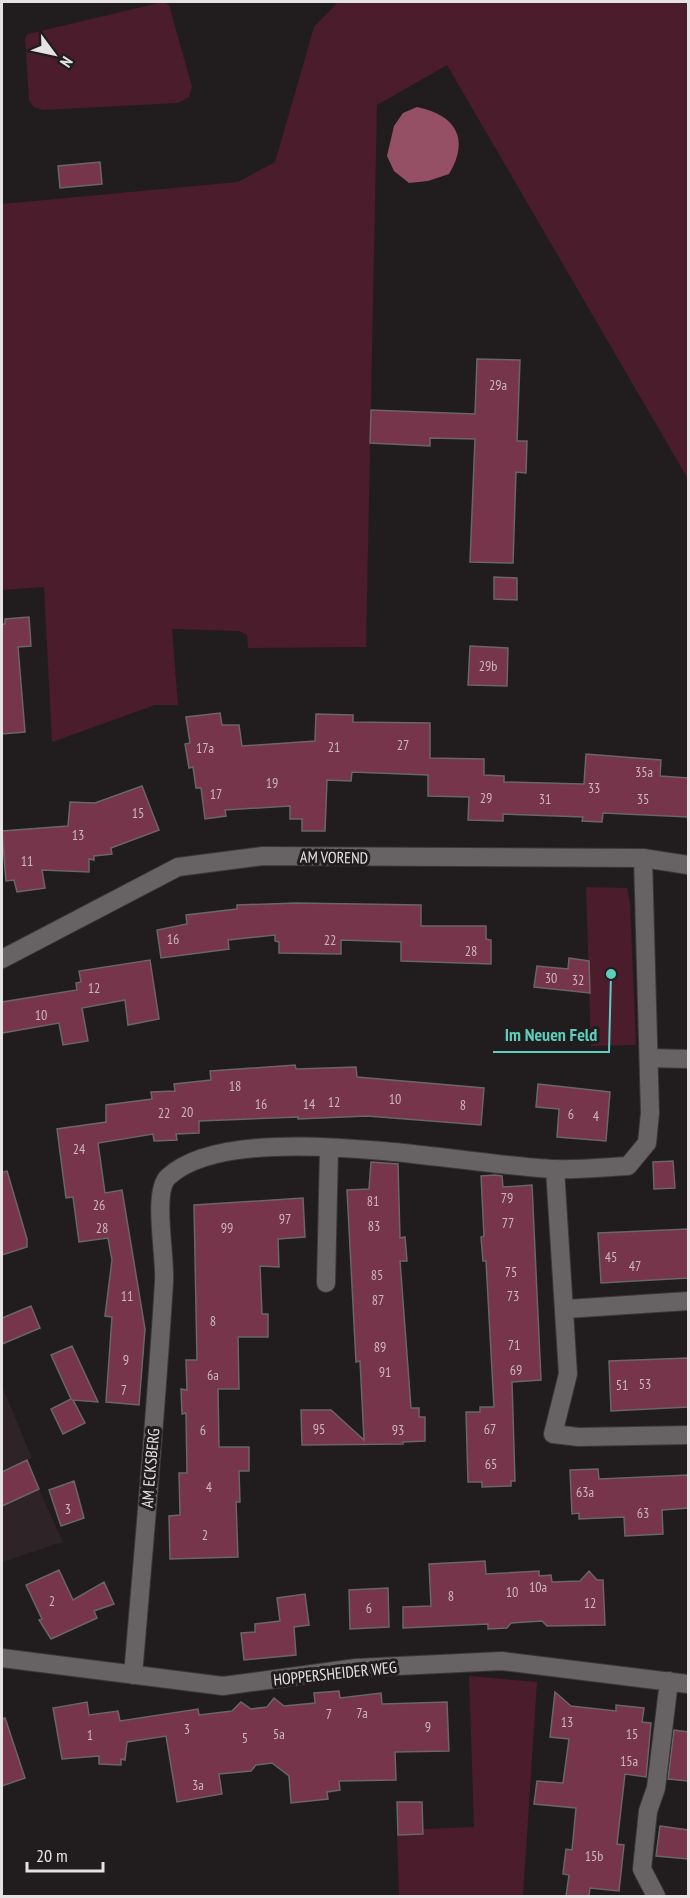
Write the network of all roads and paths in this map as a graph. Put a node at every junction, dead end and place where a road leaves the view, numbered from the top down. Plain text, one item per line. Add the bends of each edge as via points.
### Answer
1 (643, 858) junction
2 (688, 865) edge
3 (2, 958) edge
4 (649, 1058) junction
5 (688, 1059) edge
6 (329, 1149) junction
7 (555, 1169) junction
8 (326, 1283) dead end
9 (688, 1301) edge
10 (566, 1309) junction
11 (688, 1435) edge
12 (2, 1658) edge
13 (132, 1675) junction
14 (669, 1681) junction
15 (688, 1684) edge
16 (656, 1896) edge

1 - 2 street, AM VOREND
1 - 3 street, AM VOREND via 263,856 178,867
1 - 4 street, AM ECKSBERG
4 - 5 street
4 - 7 street, AM ECKSBERG via 647,1143 628,1166
6 - 7 street, AM ECKSBERG
6 - 8 street
6 - 13 street, AM ECKSBERG via 295,1145 235,1149 180,1168 166,1179 160,1197 165,1261
7 - 10 street
9 - 10 street
10 - 11 street via 568,1374 553,1434
12 - 13 street, HOPPERSHEIDER WEG
13 - 14 street, HOPPERSHEIDER WEG via 223,1686 356,1668 502,1661
14 - 15 street, HOPPERSHEIDER WEG
14 - 16 street via 642,1869

